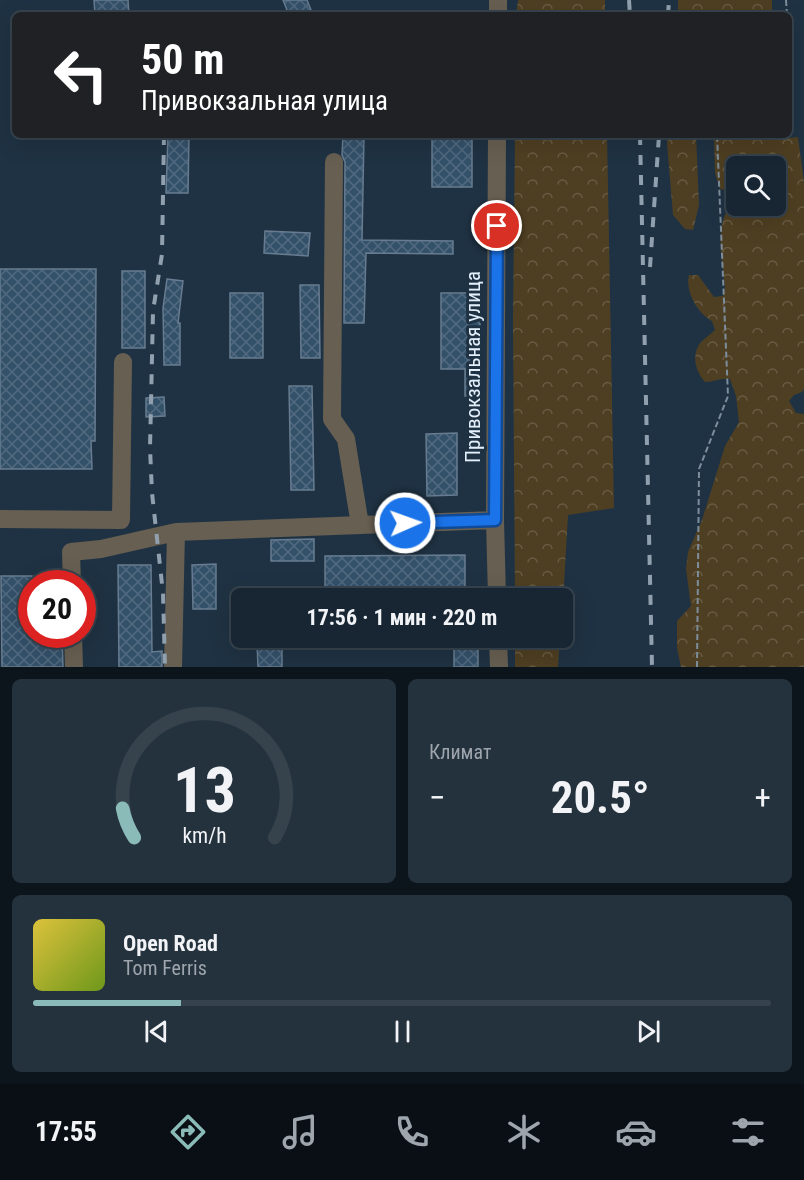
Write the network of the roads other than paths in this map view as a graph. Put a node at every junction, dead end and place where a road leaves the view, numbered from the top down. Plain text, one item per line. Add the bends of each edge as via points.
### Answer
1 (497, 138) edge
2 (334, 162) dead end
3 (123, 362) dead end
4 (0, 519) edge
5 (495, 520) junction
6 (360, 525) junction
7 (176, 532) junction
8 (72, 570) edge
9 (497, 588) edge
10 (73, 648) edge
11 (498, 648) edge
12 (74, 667) edge
13 (172, 667) edge
14 (499, 667) edge

1 - 5 street, Привокзальная улица
2 - 6 street via 332,419 346,439
3 - 4 street via 121,520
5 - 6 street
5 - 9 street, Привокзальная улица
6 - 7 street
7 - 8 street via 71,552
7 - 13 street
10 - 12 street
11 - 14 street

